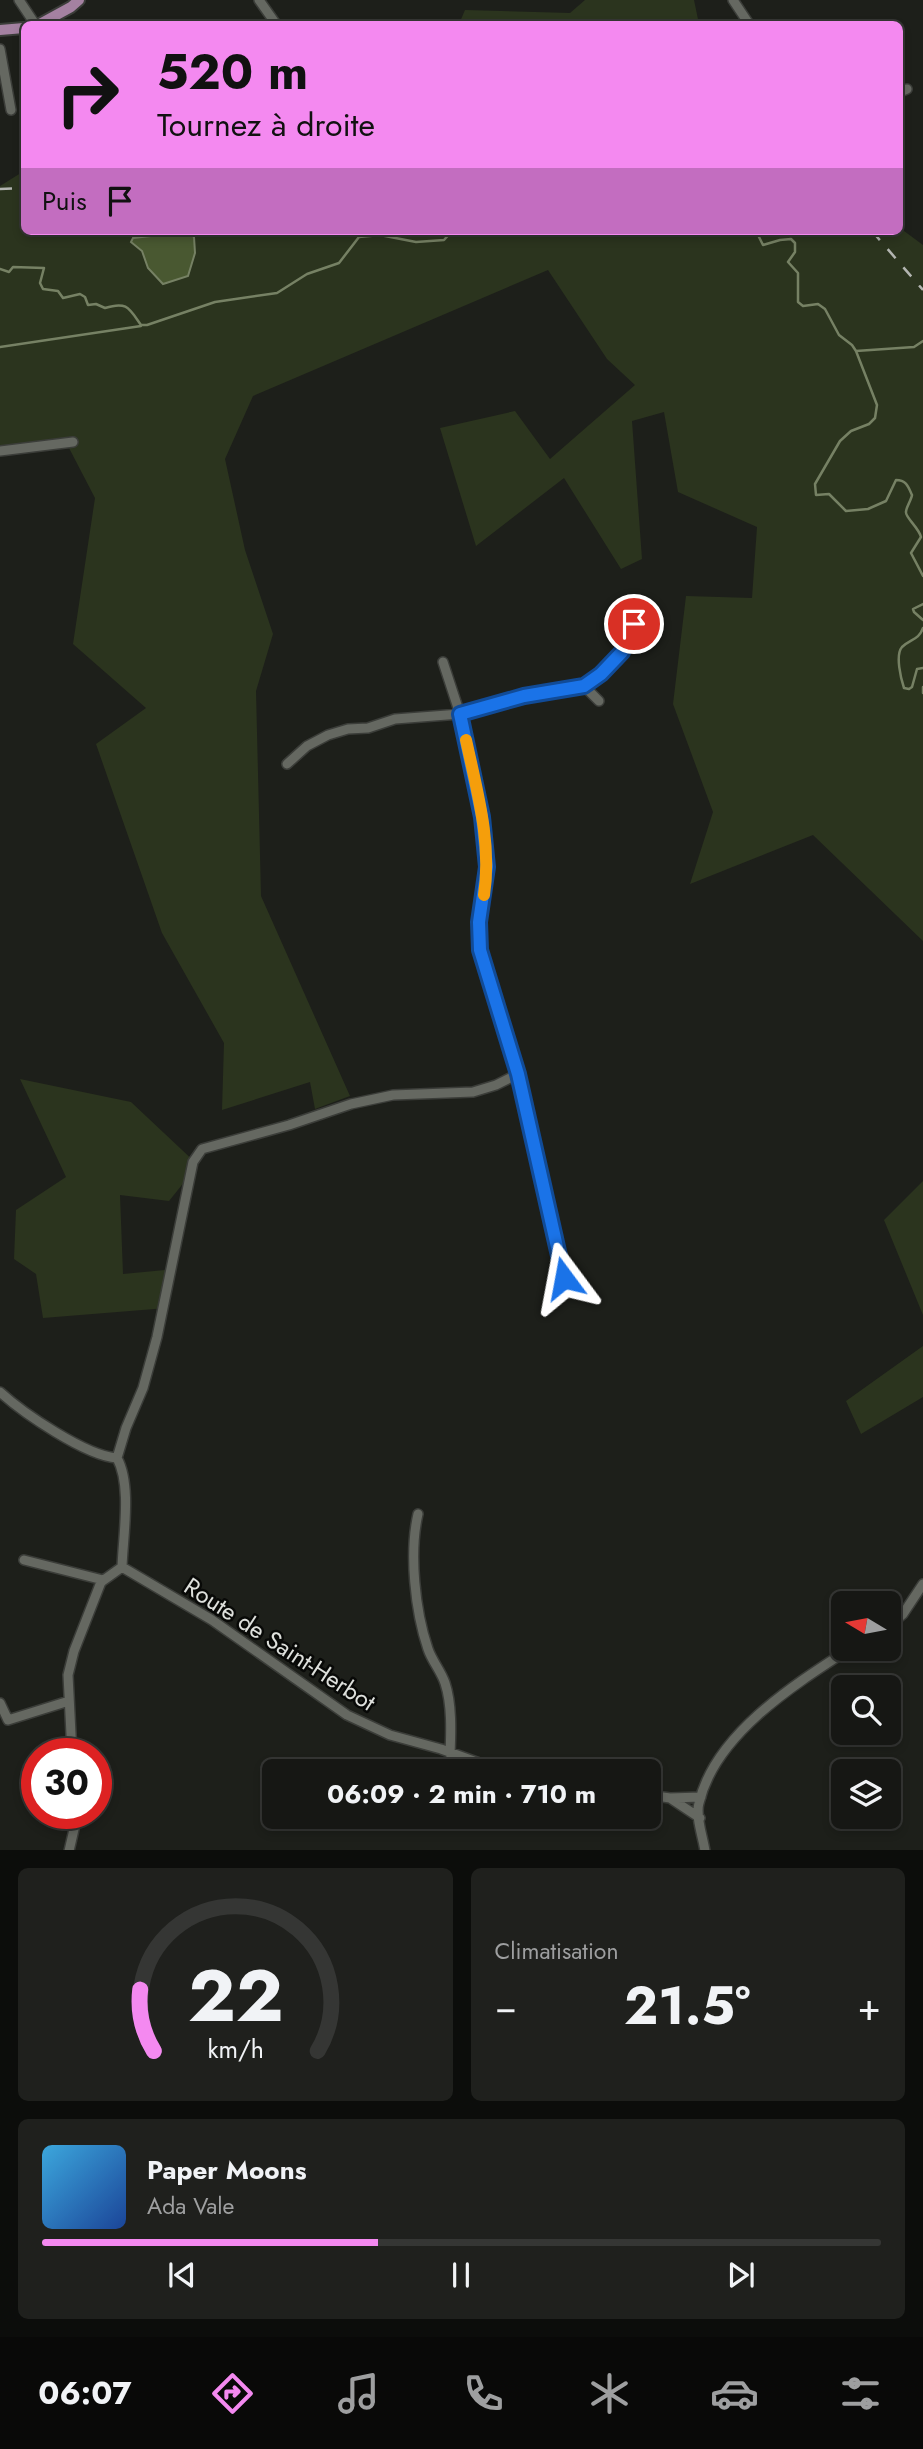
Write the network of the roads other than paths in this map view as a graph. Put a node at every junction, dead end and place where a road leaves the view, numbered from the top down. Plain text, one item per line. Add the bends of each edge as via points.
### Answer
1 (19, 0) edge
2 (79, 0) edge
3 (258, 0) edge
4 (733, 0) edge
5 (41, 21) edge
6 (48, 21) edge
7 (274, 21) edge
8 (747, 21) edge
9 (21, 28) edge
10 (0, 30) edge
11 (0, 49) edge
12 (11, 110) dead end
13 (73, 442) dead end
14 (0, 451) edge
15 (634, 624) dead end
16 (443, 662) dead end
17 (584, 686) junction
18 (599, 701) dead end
19 (460, 714) junction
20 (287, 764) dead end
21 (518, 1074) junction
22 (573, 1292) dead end
23 (0, 1392) edge
24 (117, 1458) junction
25 (418, 1514) dead end
26 (24, 1560) dead end
27 (122, 1567) junction
28 (103, 1580) junction
29 (923, 1584) edge
30 (901, 1616) edge
31 (832, 1661) edge
32 (69, 1701) junction
33 (0, 1703) edge
34 (71, 1738) edge
35 (450, 1754) junction
36 (465, 1759) edge
37 (661, 1797) edge
38 (670, 1798) junction
39 (699, 1801) junction
40 (700, 1818) junction
41 (74, 1829) edge
42 (69, 1850) edge
43 (705, 1850) edge

1 - 5 street
2 - 6 main road
3 - 7 street
4 - 8 street
9 - 10 main road
11 - 12 street
13 - 14 street
15 - 17 street via 622,652
16 - 19 street
17 - 18 street
17 - 19 street
19 - 20 street via 395,719 348,729 328,735 295,754
19 - 21 street via 482,817 487,867 480,950
21 - 22 street via 564,1278
21 - 24 street via 473,1092 393,1095 351,1104 202,1149 193,1162 143,1388
23 - 24 street via 71,1440
24 - 27 street via 125,1496
25 - 35 street via 415,1550 421,1620 428,1650 445,1683
26 - 28 street
27 - 28 street
27 - 35 street, Route de Saint-Herbot via 212,1620 347,1715
28 - 32 street via 74,1651 68,1675
29 - 30 street
31 - 39 street via 738,1735 713,1766
32 - 33 street via 8,1720
32 - 34 street
35 - 36 street, Route de Saint-Herbot
37 - 38 street
38 - 39 street
38 - 40 street
39 - 40 street
40 - 43 street
41 - 42 street

